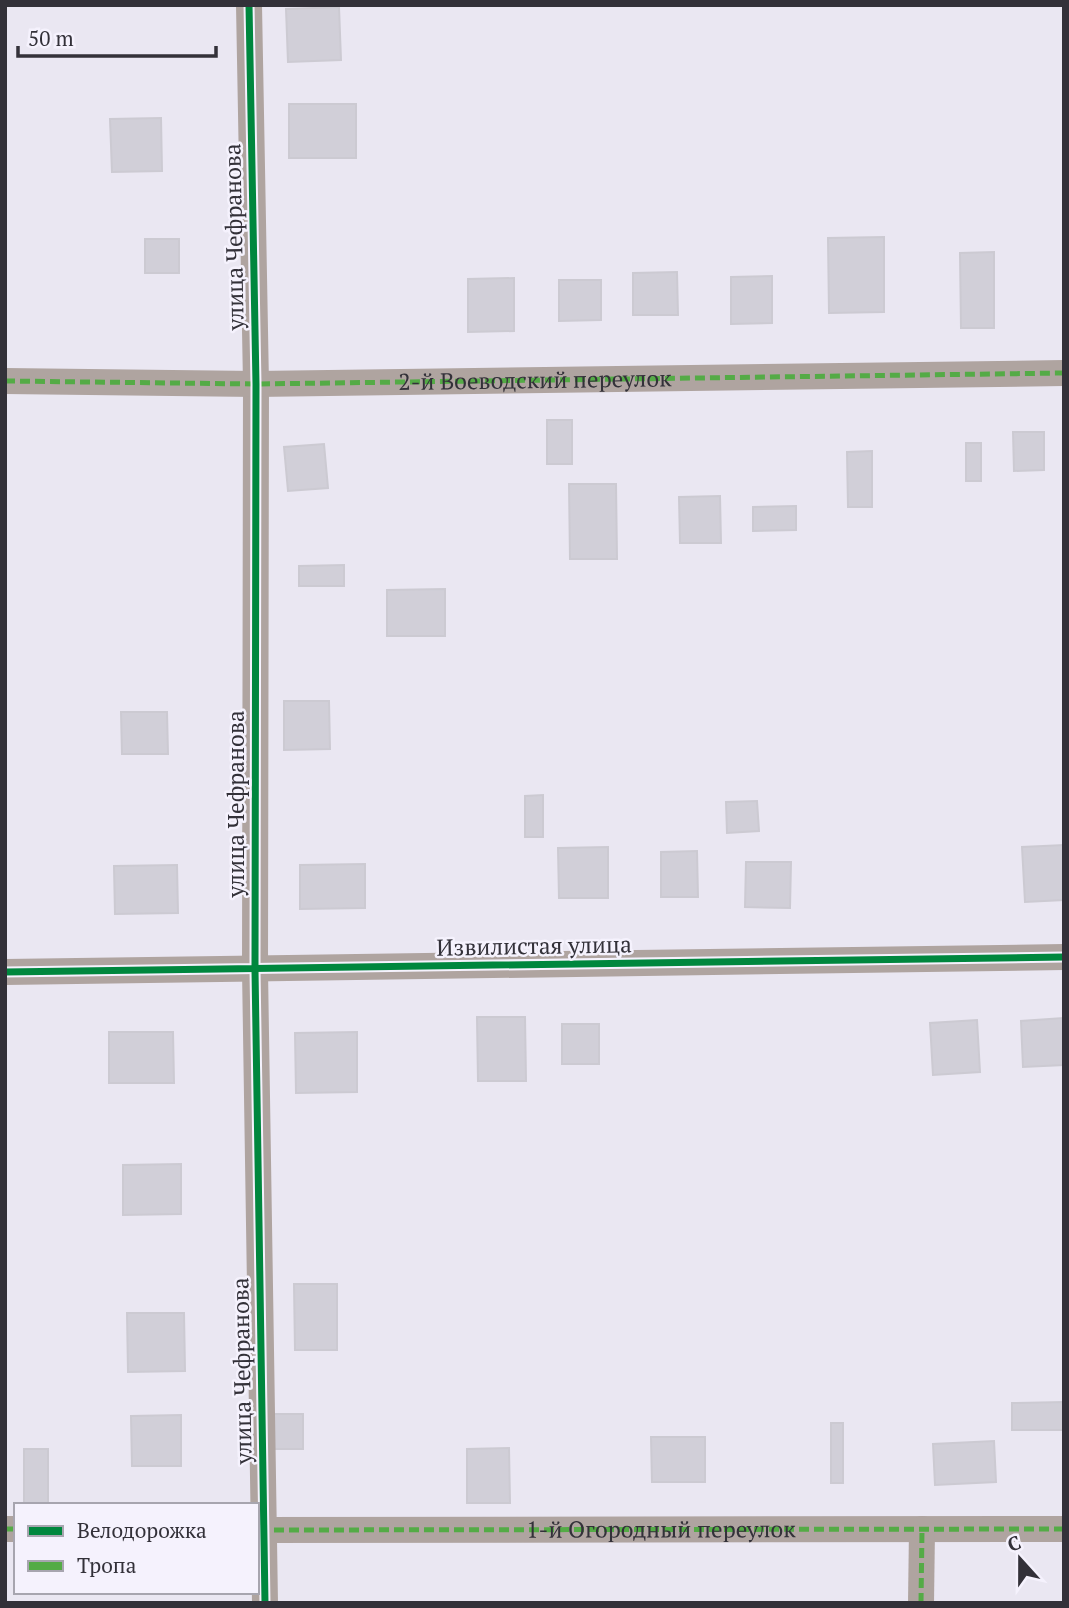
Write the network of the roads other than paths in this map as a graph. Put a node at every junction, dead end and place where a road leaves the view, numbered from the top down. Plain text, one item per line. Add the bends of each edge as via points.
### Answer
1 (249, 5) edge
2 (1064, 373) edge
3 (5, 381) edge
4 (256, 384) junction
5 (1064, 957) edge
6 (255, 970) junction
7 (5, 972) edge
8 (922, 1529) junction
9 (1064, 1529) edge
10 (261, 1530) edge
11 (265, 1603) edge
12 (920, 1603) edge

1 - 4 street, улица Чефранова
2 - 4 street, 2-й Воеводский переулок
3 - 4 street, 2-й Воеводский переулок
4 - 6 street, улица Чефранова
5 - 6 street, Извилистая улица
6 - 7 street, Извилистая улица
6 - 10 street, улица Чефранова
8 - 9 street, 1-й Огородный переулок
8 - 10 street, 1-й Огородный переулок
8 - 12 street
10 - 11 street, улица Чефранова

